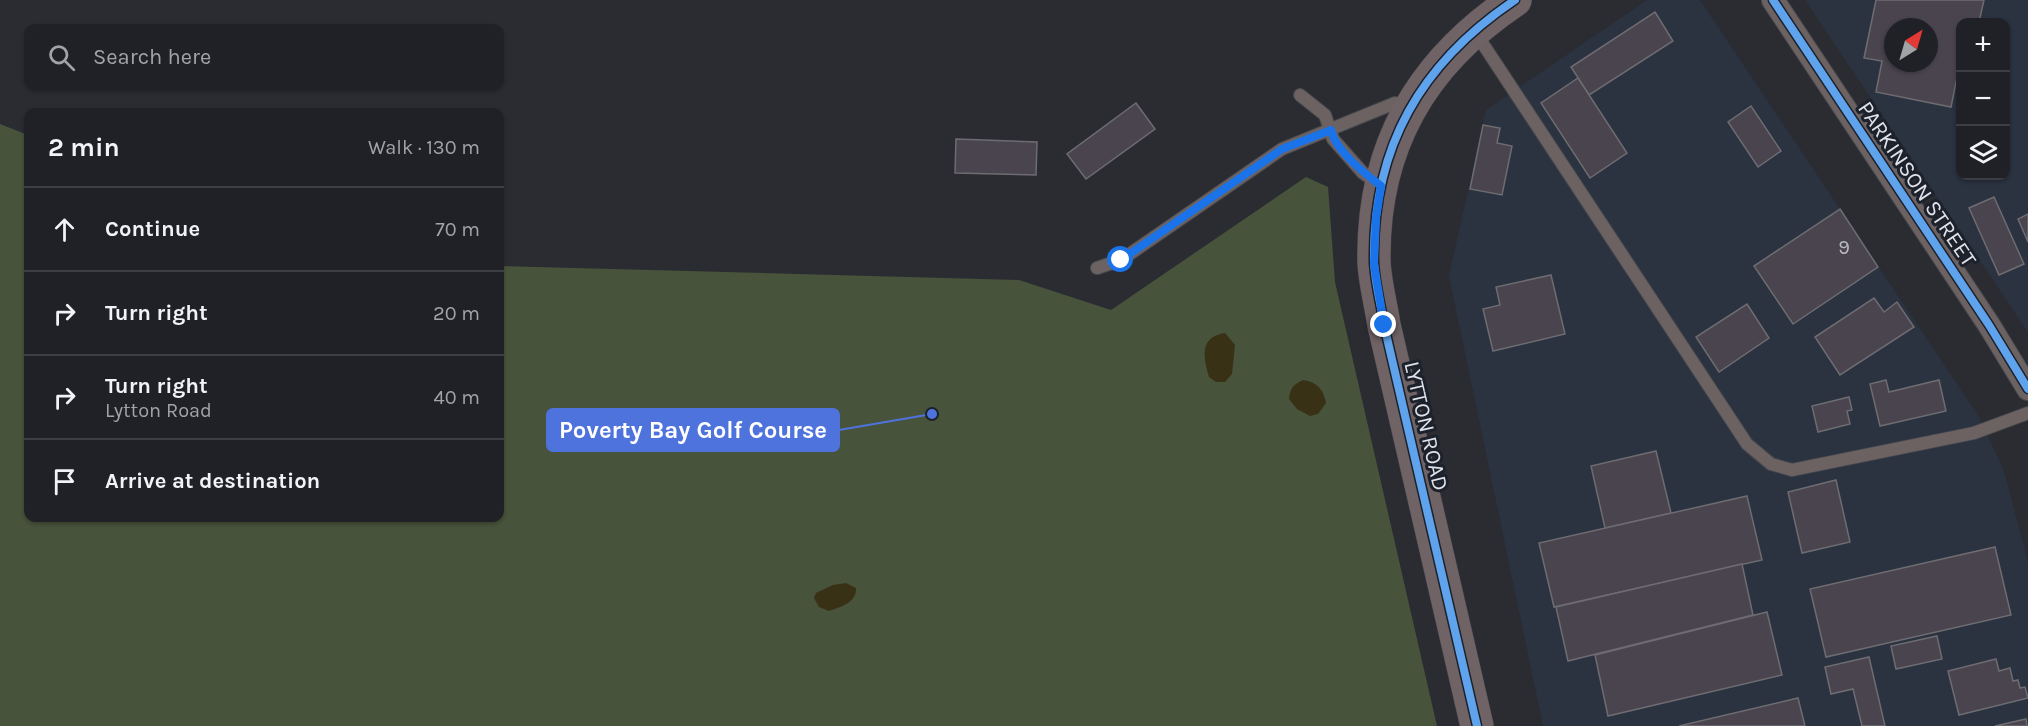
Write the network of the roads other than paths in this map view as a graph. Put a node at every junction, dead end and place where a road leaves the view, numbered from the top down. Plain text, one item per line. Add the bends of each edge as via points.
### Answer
1 (1515, 0) edge
2 (1773, 0) edge
3 (1474, 31) junction
4 (1300, 95) dead end
5 (1410, 108) junction
6 (1331, 130) junction
7 (1381, 186) junction
8 (1097, 268) dead end
9 (2028, 387) edge
10 (2028, 413) edge
11 (1477, 726) edge

1 - 3 main road, LYTTON ROAD
2 - 9 street, PARKINSON STREET
3 - 5 main road, LYTTON ROAD via 1442,60
3 - 10 lane via 1747,444 1771,464 1792,470 1974,433
4 - 6 lane via 1324,115
5 - 6 lane via 1395,103
5 - 7 main road, LYTTON ROAD via 1401,121
6 - 7 lane via 1333,139 1363,173
6 - 8 lane via 1282,149 1121,260
7 - 11 main road, LYTTON ROAD via 1374,264 1384,325

